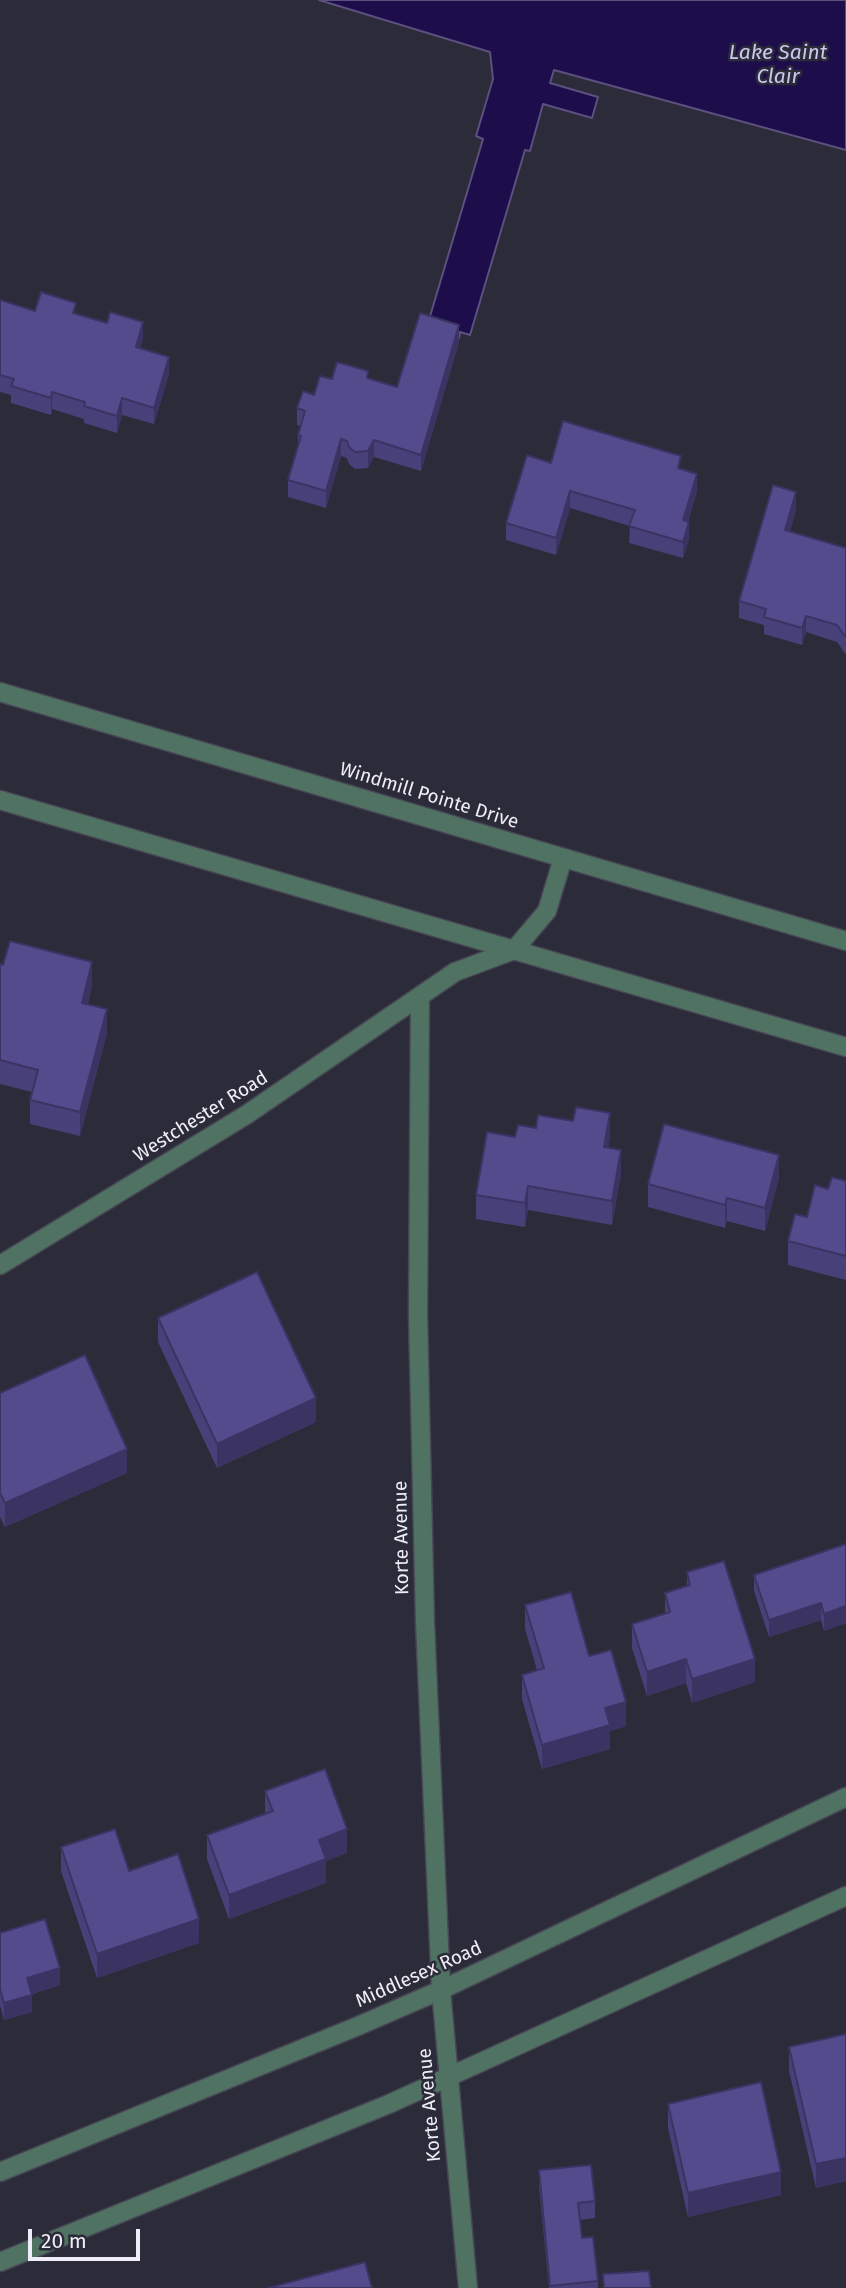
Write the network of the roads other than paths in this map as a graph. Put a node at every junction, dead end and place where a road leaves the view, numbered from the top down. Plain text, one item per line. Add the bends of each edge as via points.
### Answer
1 (0, 692) edge
2 (0, 800) edge
3 (563, 858) junction
4 (846, 941) edge
5 (514, 950) junction
6 (420, 996) junction
7 (846, 1047) edge
8 (0, 1265) edge
9 (846, 1797) edge
10 (846, 1896) edge
11 (440, 1990) junction
12 (449, 2077) junction
13 (0, 2172) edge
14 (0, 2262) edge
15 (468, 2288) edge

1 - 3 street, Windmill Pointe Drive
2 - 5 street
3 - 4 street, Windmill Pointe Drive
3 - 5 street via 547,911
5 - 6 street via 455,972
5 - 7 street
6 - 8 street, Westchester Road via 246,1115
6 - 11 street, Korte Avenue via 418,1343
9 - 11 street, Middlesex Road
10 - 12 street
11 - 12 street, Korte Avenue
11 - 13 street, Middlesex Road
12 - 14 street
12 - 15 street, Korte Avenue

